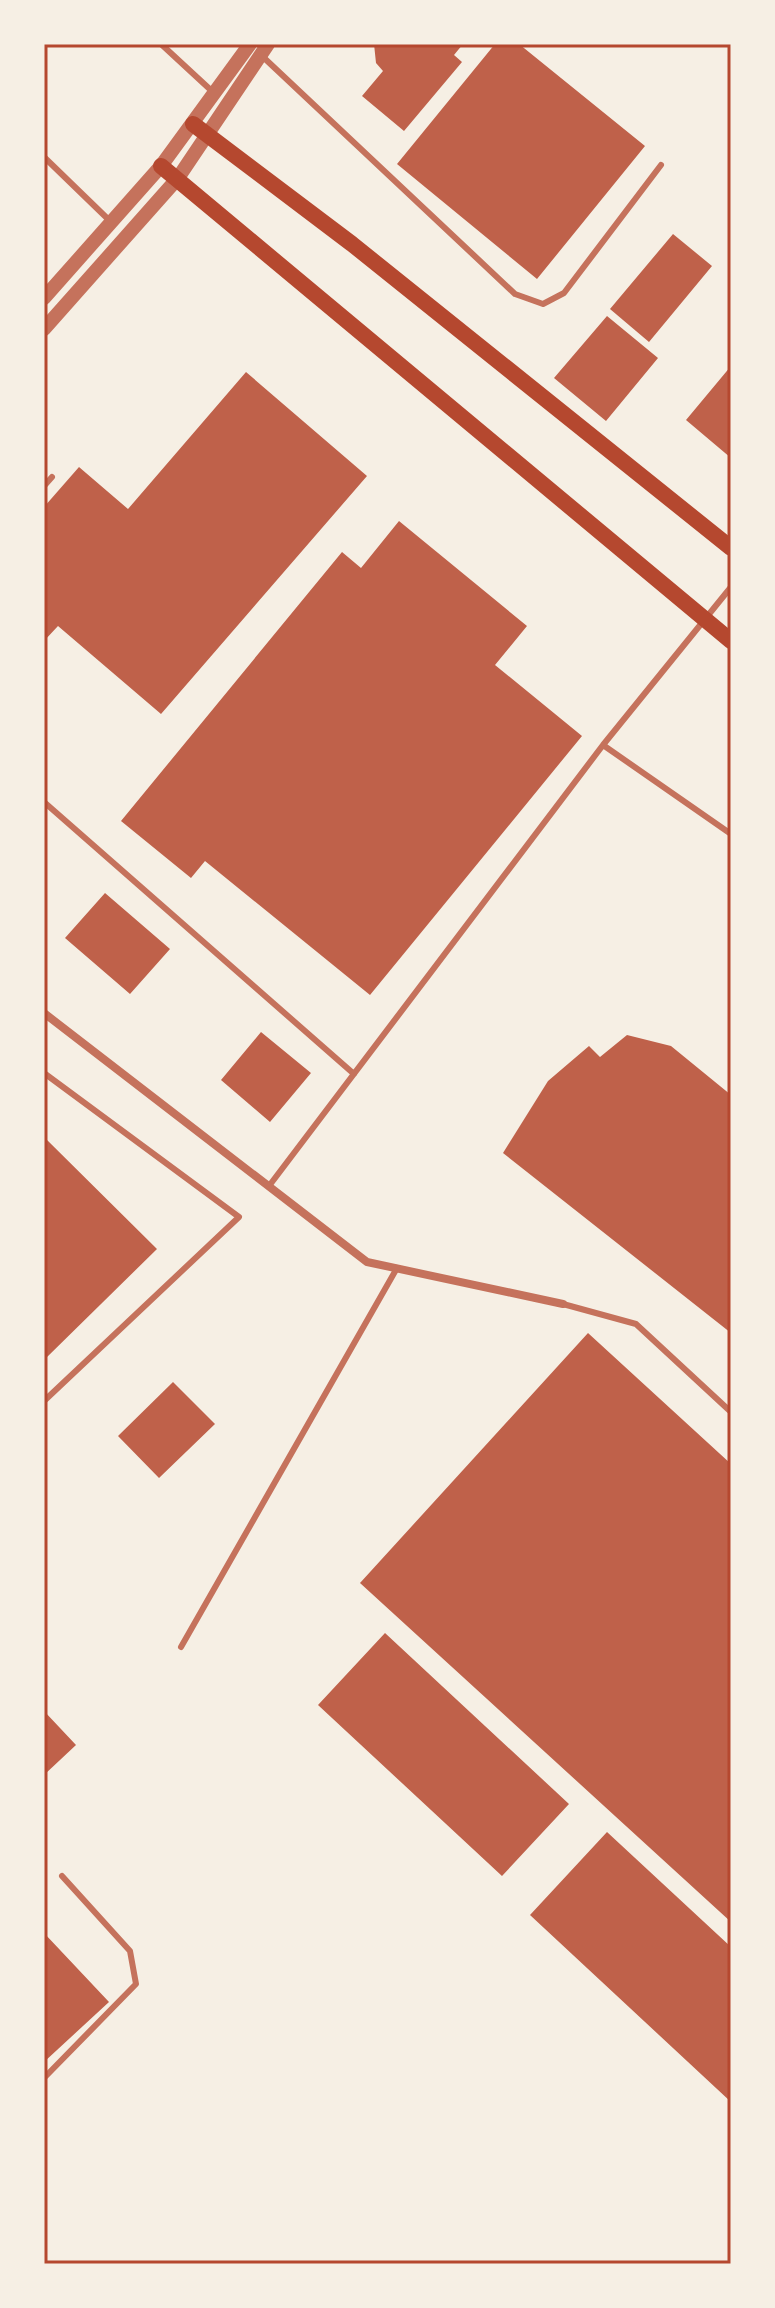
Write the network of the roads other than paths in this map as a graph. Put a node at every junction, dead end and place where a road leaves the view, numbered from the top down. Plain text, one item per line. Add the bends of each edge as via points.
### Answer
1 (161, 44) edge
2 (249, 45) edge
3 (266, 50) edge
4 (214, 93) junction
5 (193, 124) junction
6 (208, 137) junction
7 (44, 157) edge
8 (661, 165) dead end
9 (161, 166) junction
10 (178, 178) junction
11 (111, 223) junction
12 (44, 298) edge
13 (44, 329) edge
14 (52, 477) dead end
15 (44, 486) edge
16 (731, 548) edge
17 (731, 587) edge
18 (705, 620) junction
19 (731, 641) edge
20 (603, 745) junction
21 (44, 802) edge
22 (731, 834) edge
23 (44, 1013) edge
24 (44, 1073) edge
25 (354, 1074) junction
26 (269, 1186) junction
27 (397, 1268) junction
28 (563, 1304) joint
29 (44, 1401) edge
30 (731, 1412) edge
31 (181, 1647) dead end
32 (62, 1876) dead end
33 (44, 2078) edge

1 - 4 lane
2 - 3 lane
2 - 4 street
3 - 6 street
3 - 8 lane via 515,294 543,304 564,293
4 - 5 street
5 - 6 main road
5 - 9 street
6 - 10 street
6 - 16 main road via 352,244
7 - 11 lane
9 - 10 main road
9 - 11 street
10 - 13 street
10 - 18 main road
11 - 12 street
14 - 15 lane
17 - 18 lane
18 - 19 main road
18 - 20 lane
20 - 22 lane
20 - 25 lane
21 - 25 lane
23 - 26 street
24 - 29 lane via 239,1217
25 - 26 lane
26 - 27 street via 367,1262
27 - 28 street
27 - 31 lane
28 - 30 lane via 636,1324
32 - 33 lane via 130,1951 136,1984

